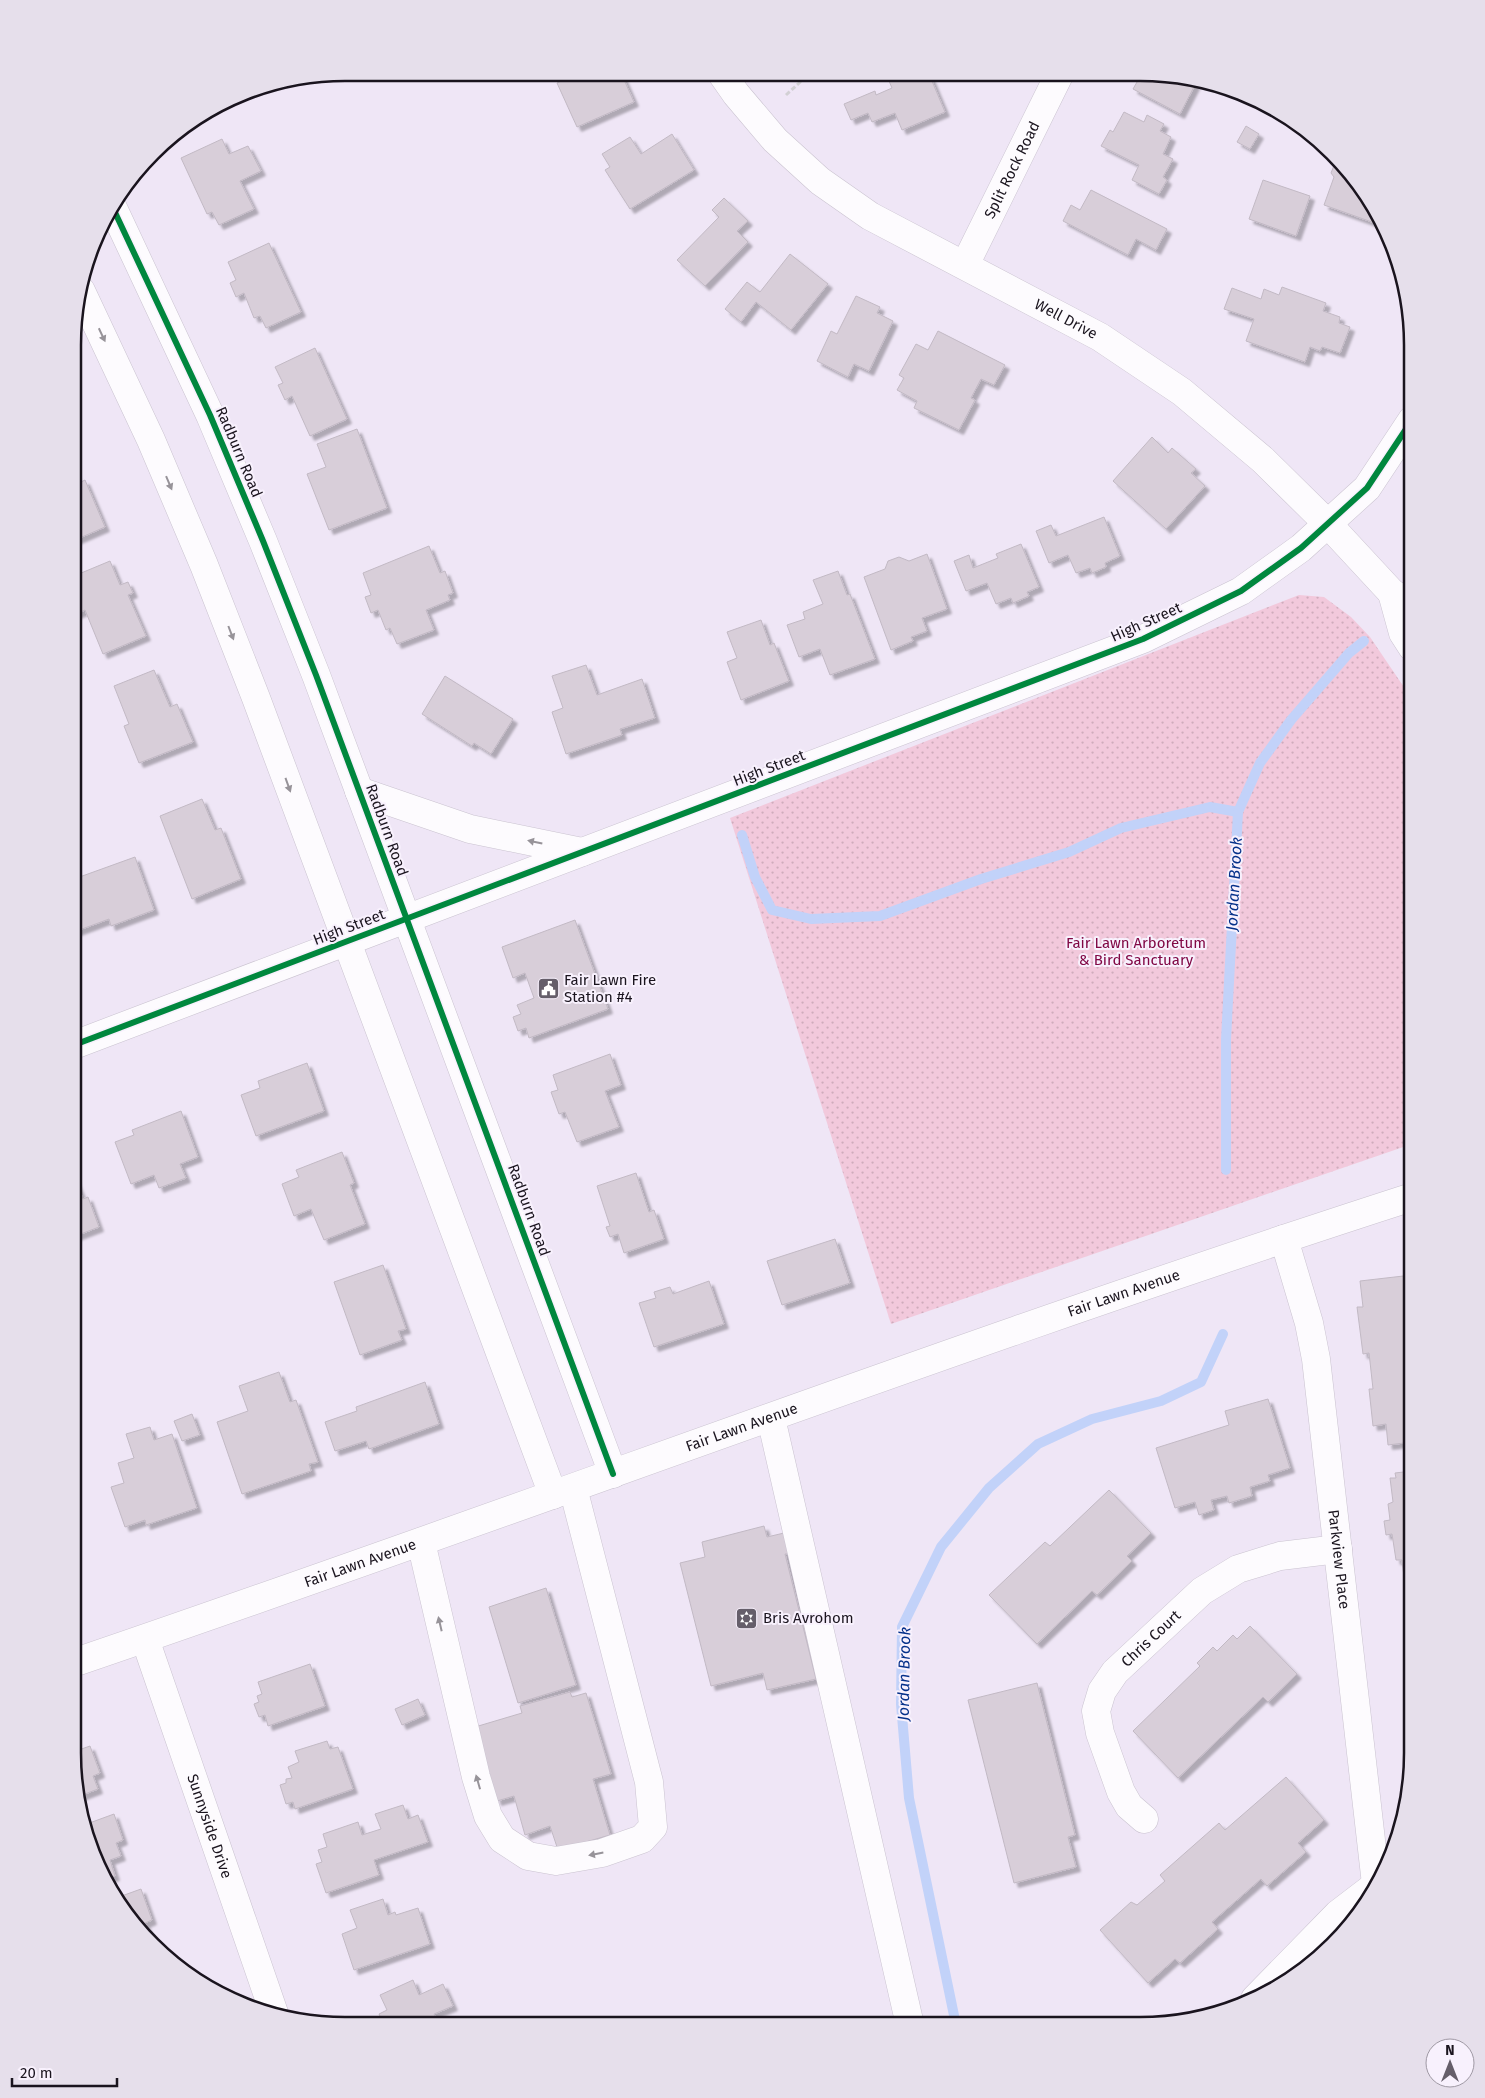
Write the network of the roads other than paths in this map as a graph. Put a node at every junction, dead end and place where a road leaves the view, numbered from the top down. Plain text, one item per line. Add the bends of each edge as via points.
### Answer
1 (727, 81) edge
2 (1056, 81) edge
3 (116, 215) edge
4 (965, 265) junction
5 (85, 300) edge
6 (1404, 432) edge
7 (1328, 524) junction
8 (1402, 599) edge
9 (1404, 635) edge
10 (359, 791) junction
11 (582, 852) junction
12 (407, 919) junction
13 (347, 941) junction
14 (81, 1042) edge
15 (1404, 1200) edge
16 (1284, 1238) junction
17 (771, 1418) junction
18 (614, 1474) junction
19 (563, 1491) junction
20 (421, 1542) junction
21 (1338, 1548) junction
22 (145, 1639) junction
23 (81, 1661) edge
24 (1144, 1819) dead end
25 (1375, 1872) edge
26 (1361, 1896) edge
27 (1274, 1980) edge
28 (271, 2006) edge
29 (908, 2017) edge

1 - 4 street, Well Drive via 775,140 820,181 870,216
2 - 4 street, Split Rock Road
3 - 10 street, Radburn Road via 210,415 256,523
4 - 7 street, Well Drive via 1100,337 1182,392 1263,460
5 -> 13 street via 151,440 204,565
6 - 7 street, High Street via 1367,488
7 - 8 street, Well Drive
7 - 11 street, High Street via 1301,548 1241,591 1143,639
8 - 9 street, Well Drive
11 -> 10 street via 470,829
10 - 12 street, Radburn Road
11 - 12 street, High Street
12 - 13 street, High Street
12 - 18 street, Radburn Road
13 - 14 street, High Street
13 - 19 street
15 - 16 street, Fair Lawn Avenue
16 - 17 street, Fair Lawn Avenue
16 - 21 street, Parkview Place via 1316,1359
17 - 18 street, Fair Lawn Avenue
17 - 29 street
18 - 19 street, Fair Lawn Avenue
19 - 20 street, Fair Lawn Avenue
19 -> 20 street via 649,1782 653,1828 642,1839 602,1853 556,1861 528,1856 502,1839 488,1816 476,1776
20 - 22 street, Fair Lawn Avenue
21 - 24 street, Chris Court via 1280,1556 1238,1569 1202,1591 1115,1672 1102,1691 1096,1711 1100,1733 1121,1792 1129,1806
21 - 25 street, Parkview Place
22 - 23 street, Fair Lawn Avenue
22 - 28 street, Sunnyside Drive
26 - 27 street via 1338,1914

